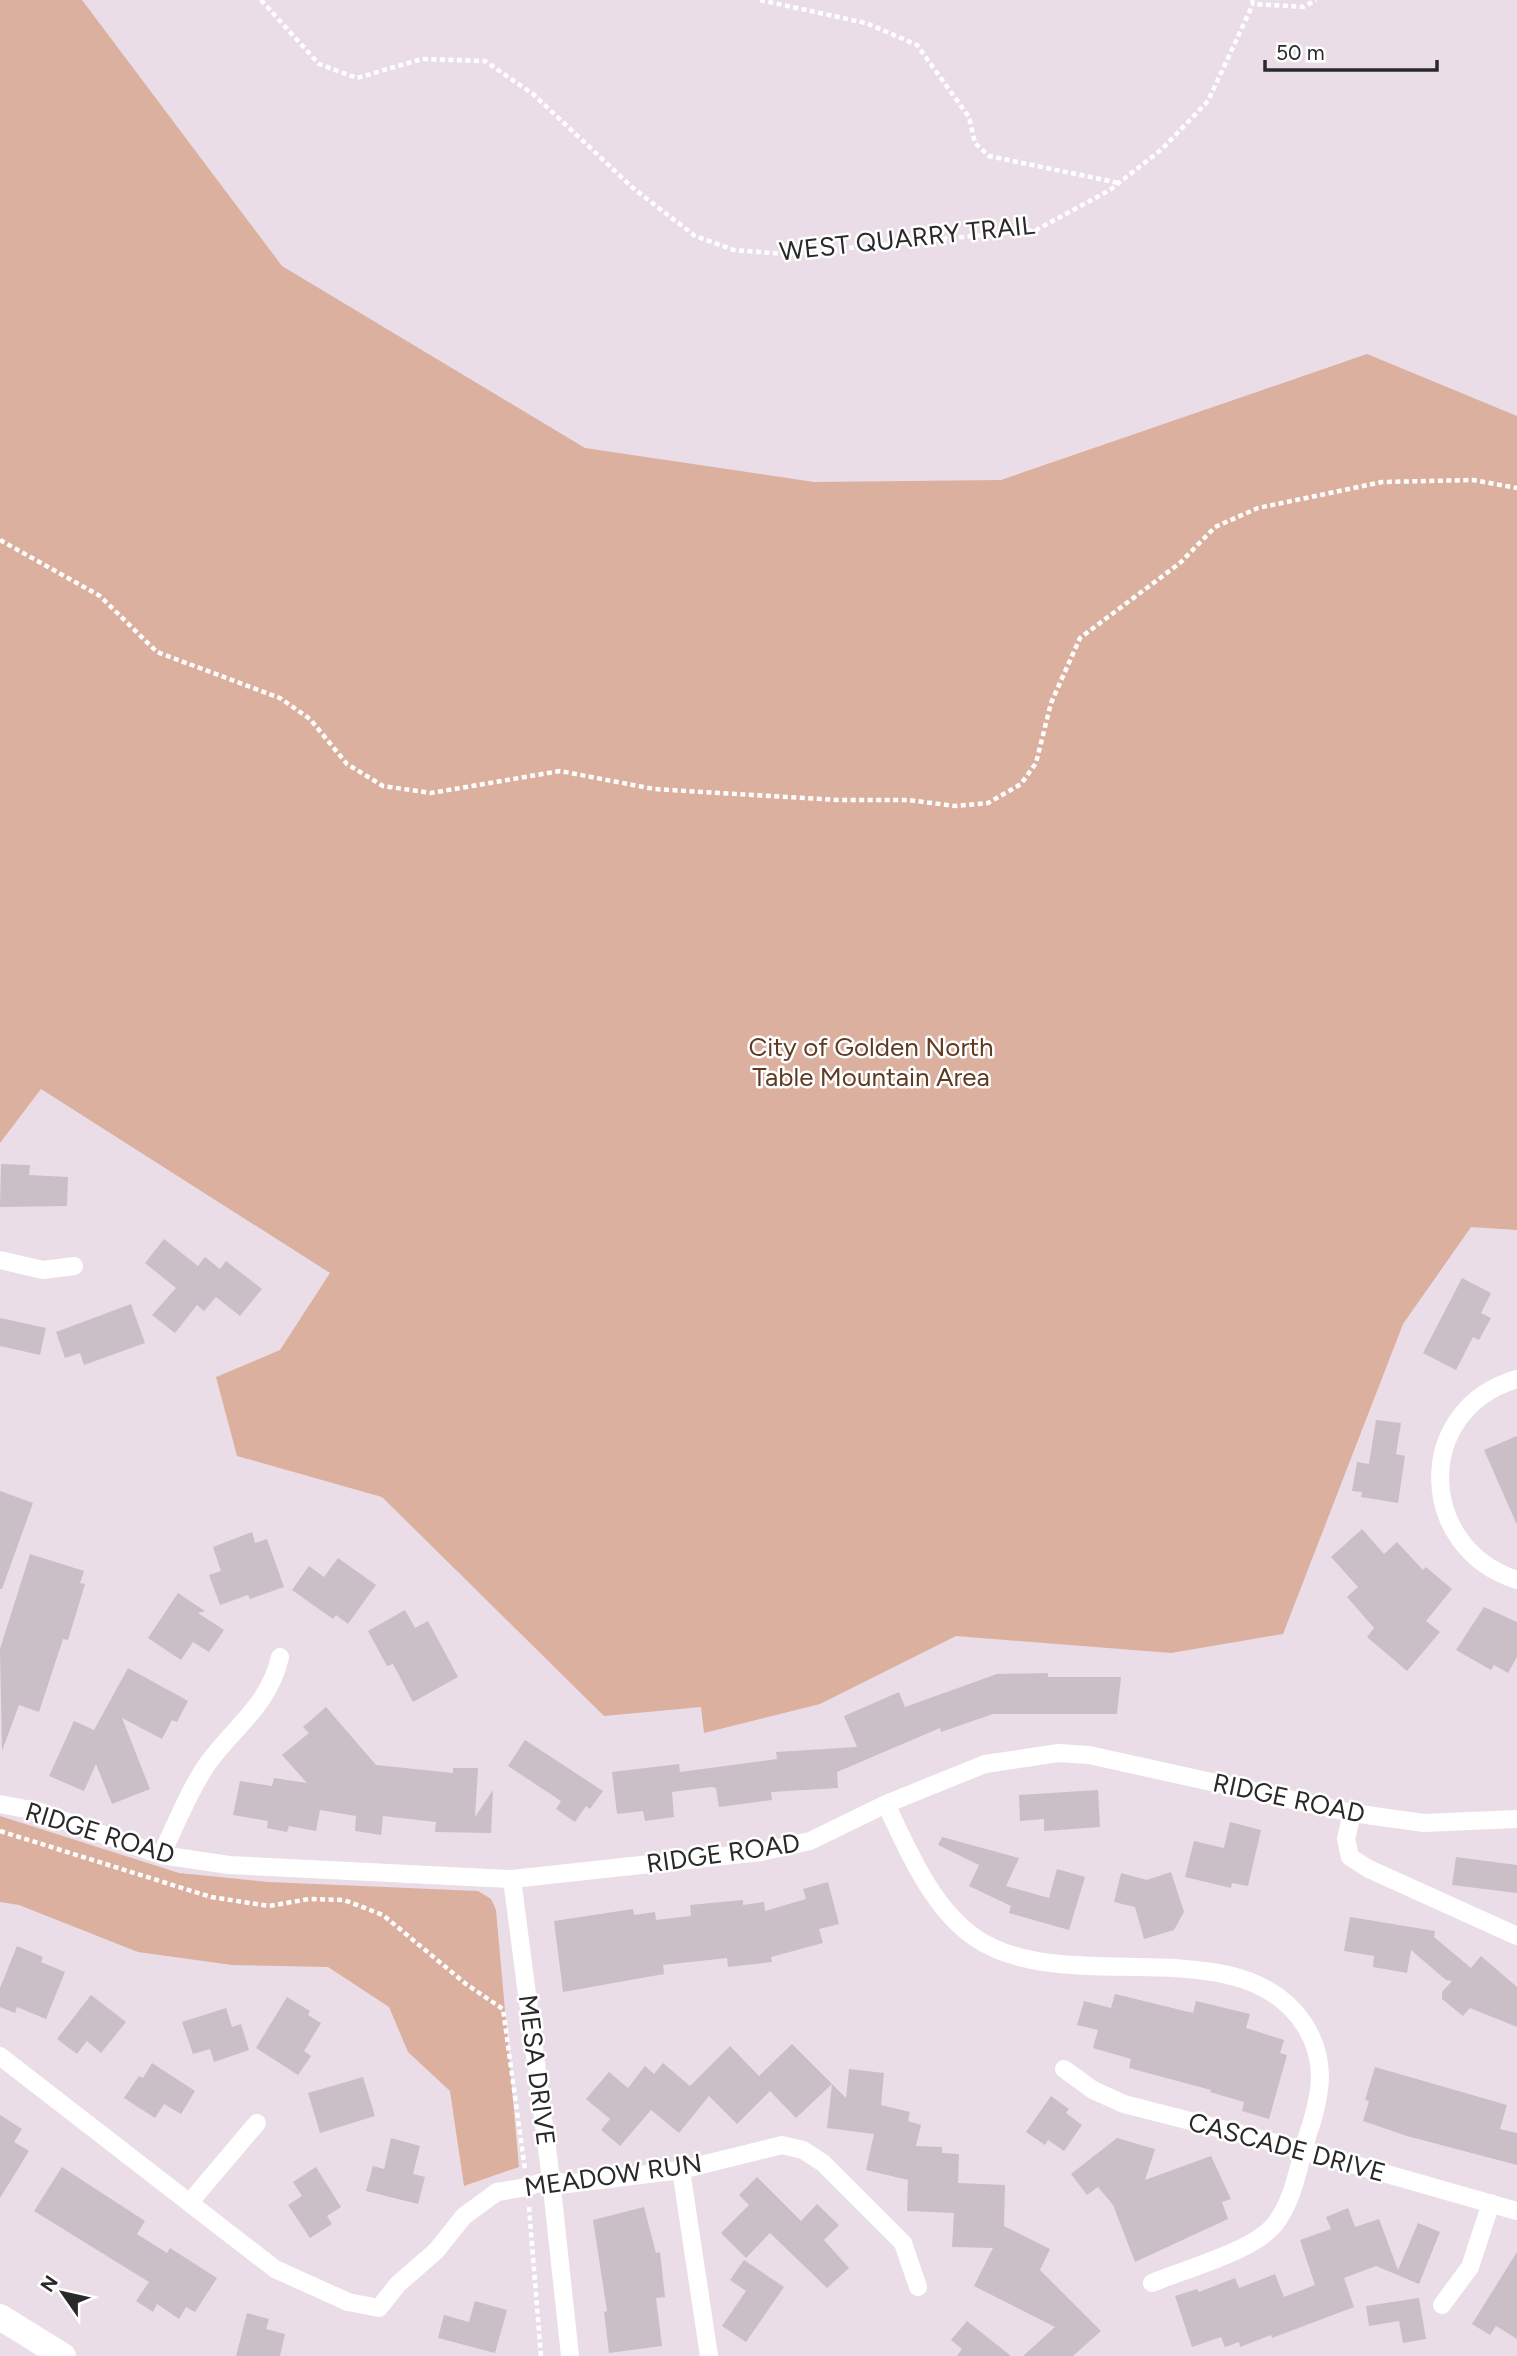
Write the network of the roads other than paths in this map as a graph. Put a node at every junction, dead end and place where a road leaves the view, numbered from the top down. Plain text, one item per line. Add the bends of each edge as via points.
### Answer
1 (0, 1260) edge
2 (74, 1266) dead end
3 (1517, 1379) edge
4 (1517, 1580) edge
5 (280, 1657) dead end
6 (0, 1804) edge
7 (886, 1804) junction
8 (1352, 1813) junction
9 (1517, 1819) edge
10 (161, 1855) junction
11 (512, 1879) junction
12 (1517, 1936) edge
13 (0, 2056) edge
14 (1064, 2069) dead end
15 (257, 2123) dead end
16 (1303, 2150) junction
17 (681, 2169) junction
18 (551, 2179) junction
19 (190, 2202) junction
20 (1491, 2203) junction
21 (1517, 2211) edge
22 (1152, 2283) dead end
23 (918, 2287) dead end
24 (1442, 2305) dead end
25 (0, 2317) edge
26 (46, 2351) edge
27 (568, 2352) edge
28 (709, 2356) edge

1 - 2 street via 43,1270
3 - 4 street via 1486,1392 1461,1415 1449,1435 1439,1481 1446,1516 1466,1550 1497,1574
5 - 10 street via 274,1681 251,1715 206,1766
6 - 10 street, RIDGE ROAD via 37,1811
7 - 8 street, RIDGE ROAD via 985,1764 1058,1753 1089,1755
7 - 11 street, RIDGE ROAD via 810,1841 761,1852
7 - 16 street via 945,1910 976,1939 1013,1958 1049,1965 1162,1967 1236,1977 1269,1989 1292,2005 1321,2060 1321,2094
8 - 9 street, RIDGE ROAD via 1423,1823
8 - 12 street via 1346,1839 1350,1857
10 - 11 street, RIDGE ROAD via 229,1865
11 - 18 street, MESA DRIVE
13 - 19 street, MEADOW RUN
14 - 16 street, CASCADE DRIVE via 1093,2090 1124,2104
15 - 19 street
16 - 20 street, CASCADE DRIVE
16 - 22 street via 1288,2203 1275,2225 1250,2243
17 - 18 street, MEADOW RUN via 567,2184
17 - 23 street, MEADOW RUN via 769,2147 803,2150 903,2243
17 - 28 street
18 - 19 street, MEADOW RUN via 497,2192 464,2216 379,2308 348,2302 275,2269
18 - 27 street, MESA DRIVE
20 - 21 street, CASCADE DRIVE
20 - 24 street via 1470,2267
25 - 26 street

